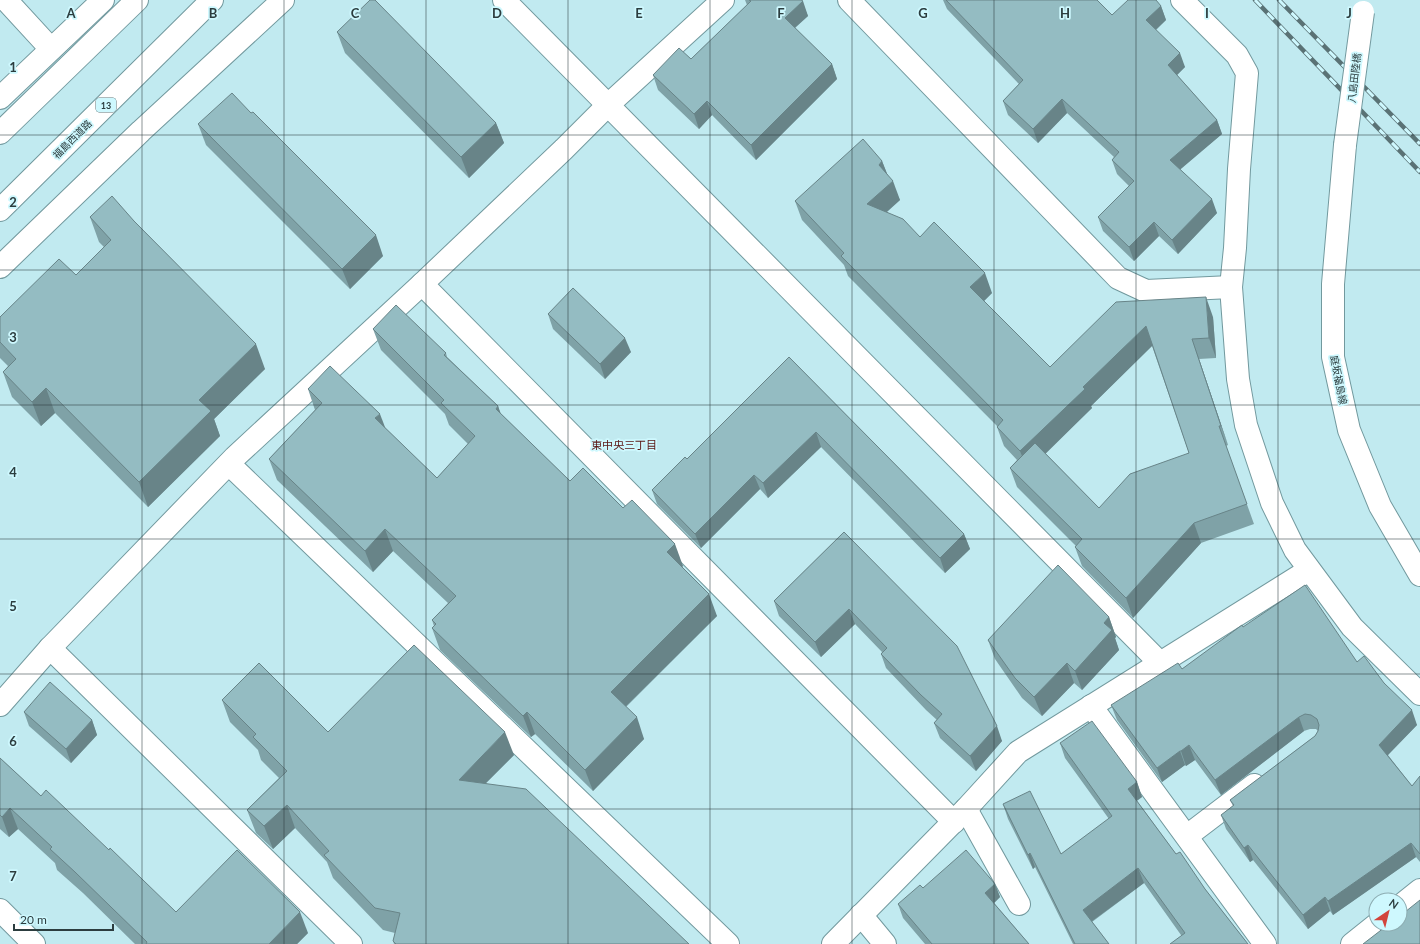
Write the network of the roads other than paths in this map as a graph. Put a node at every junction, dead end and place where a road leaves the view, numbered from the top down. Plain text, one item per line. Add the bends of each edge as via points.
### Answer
1 (6, 0) edge
2 (103, 0) edge
3 (138, 0) edge
4 (212, 0) edge
5 (283, 0) edge
6 (504, 0) edge
7 (723, 0) edge
8 (849, 0) edge
9 (1182, 0) edge
10 (1363, 6) edge
11 (51, 49) junction
12 (0, 98) edge
13 (608, 105) junction
14 (0, 133) edge
15 (1345, 145) joint
16 (0, 210) edge
17 (0, 268) edge
18 (422, 284) junction
19 (1231, 287) junction
20 (229, 464) junction
21 (1309, 570) junction
22 (1420, 575) edge
23 (50, 648) junction
24 (1160, 664) junction
25 (1420, 694) edge
26 (0, 705) edge
27 (1091, 706) junction
28 (1268, 774) edge
29 (960, 816) junction
30 (1187, 836) junction
31 (1420, 890) edge
32 (1408, 900) edge
33 (1019, 904) dead end
34 (0, 910) edge
35 (861, 915) junction
36 (1368, 931) edge
37 (34, 944) edge
38 (351, 944) edge
39 (728, 944) edge
40 (833, 944) edge
41 (885, 944) edge
42 (1265, 944) edge
43 (1352, 944) edge

1 - 11 main road
2 - 11 main road
3 - 14 main road
4 - 16 main road, 福島西道路 / 13
5 - 17 main road via 141,131
6 - 13 main road
7 - 13 main road
8 - 19 main road via 1118,278 1146,291
9 - 19 main road via 1237,55 1247,73
10 - 15 main road, 八島田陸橋, bridge
11 - 12 main road
13 - 18 main road
13 - 24 main road
15 - 22 main road, 庭坂福島線 via 1333,284 1333,357 1348,430 1380,506
18 - 20 main road
18 - 29 main road
19 - 21 main road via 1238,379 1246,425 1272,503 1294,550
20 - 23 main road
20 - 39 main road
21 - 24 main road
21 - 25 main road via 1352,626
23 - 26 main road
23 - 38 main road
24 - 27 main road
27 - 29 main road via 1018,752
27 - 30 main road
28 - 30 main road
29 - 33 main road
29 - 35 main road
30 - 42 main road
31 - 32 main road
34 - 37 main road
35 - 40 main road
35 - 41 main road
36 - 43 main road

